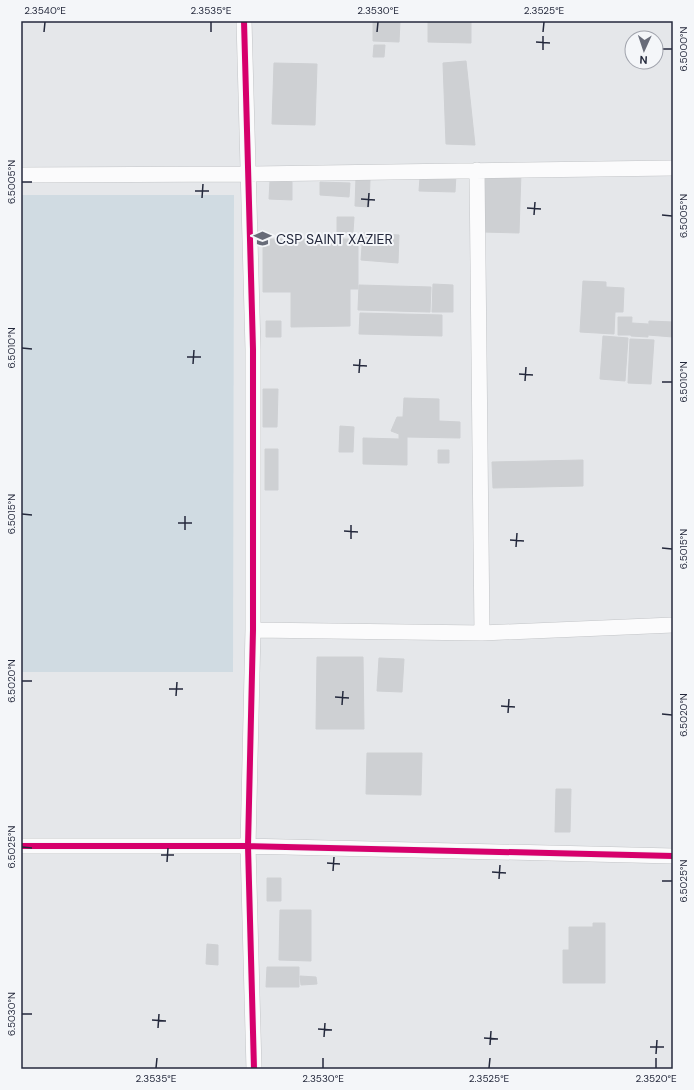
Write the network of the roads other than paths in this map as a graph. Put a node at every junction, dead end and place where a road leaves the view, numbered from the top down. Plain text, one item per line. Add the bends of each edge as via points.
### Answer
1 (244, 21) edge
2 (673, 168) edge
3 (477, 170) junction
4 (248, 174) junction
5 (21, 176) edge
6 (673, 625) edge
7 (253, 630) junction
8 (482, 633) junction
9 (21, 846) edge
10 (248, 846) junction
11 (673, 856) edge
12 (254, 1069) edge

1 - 4 street
2 - 3 street
3 - 4 street
3 - 8 street
4 - 5 street
4 - 7 street via 253,349
6 - 8 street
7 - 8 street
7 - 10 street
9 - 10 street
10 - 11 street
10 - 12 street

